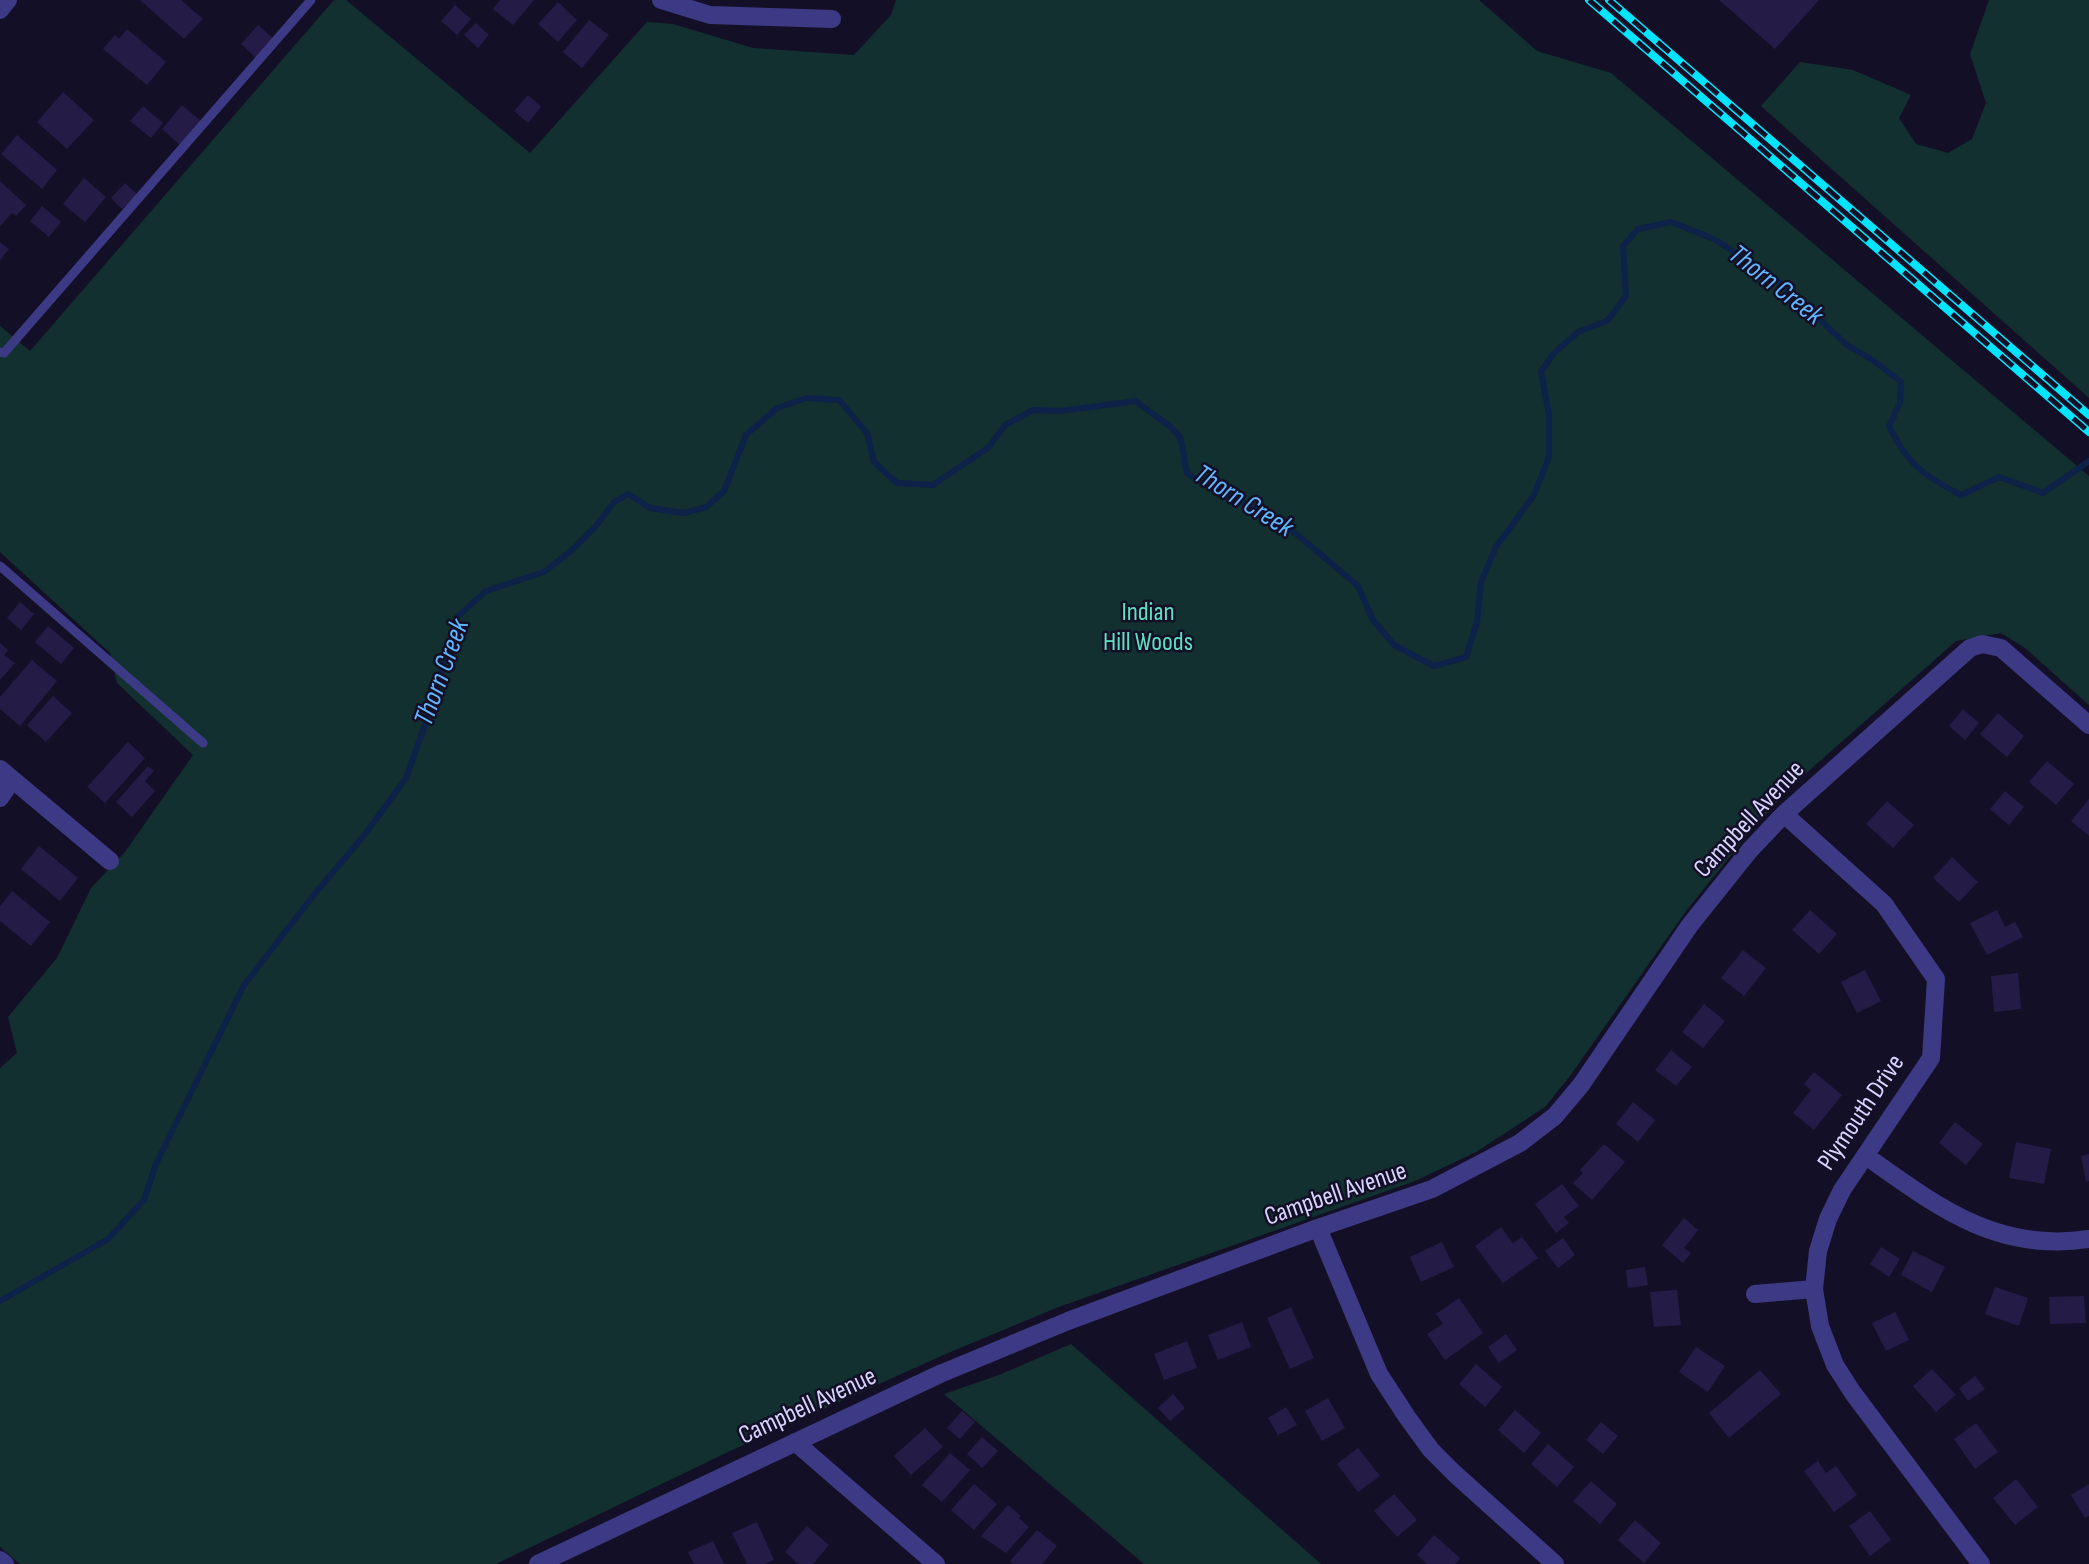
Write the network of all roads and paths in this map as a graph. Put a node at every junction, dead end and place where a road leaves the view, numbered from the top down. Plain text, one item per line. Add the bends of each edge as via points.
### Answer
1 (8, 0) edge
2 (312, 0) edge
3 (661, 0) edge
4 (0, 10) edge
5 (832, 19) dead end
6 (0, 352) edge
7 (0, 566) edge
8 (2089, 726) edge
9 (202, 743) dead end
10 (6, 775) edge
11 (0, 798) edge
12 (1784, 814) junction
13 (110, 862) dead end
14 (1866, 1156) junction
15 (1318, 1228) junction
16 (2089, 1239) edge
17 (1814, 1289) junction
18 (1755, 1294) dead end
19 (795, 1442) junction
20 (0, 1560) edge
21 (5, 1564) edge
22 (538, 1564) edge
23 (936, 1564) edge
24 (1555, 1564) edge
25 (1981, 1564) edge

1 - 4 street
2 - 6 lane via 4,353
3 - 5 street via 710,15
7 - 9 lane
8 - 12 street, Campbell Avenue via 2001,648 1982,644 1970,648
10 - 11 street
10 - 13 street
12 - 14 street, Plymouth Drive via 1884,904 1936,979 1931,1058
12 - 15 street, Campbell Avenue via 1690,925 1555,1116 1520,1143 1432,1189
14 - 16 street via 1942,1209 1993,1232 2048,1241
14 - 17 street, Plymouth Drive via 1828,1219 1818,1251
15 - 19 street, Campbell Avenue via 1068,1321
15 - 24 street via 1379,1374 1407,1417 1461,1480
17 - 18 street
17 - 25 street, Plymouth Drive via 1820,1326 1835,1365
19 - 22 street, Campbell Avenue
19 - 23 street
20 - 21 street

